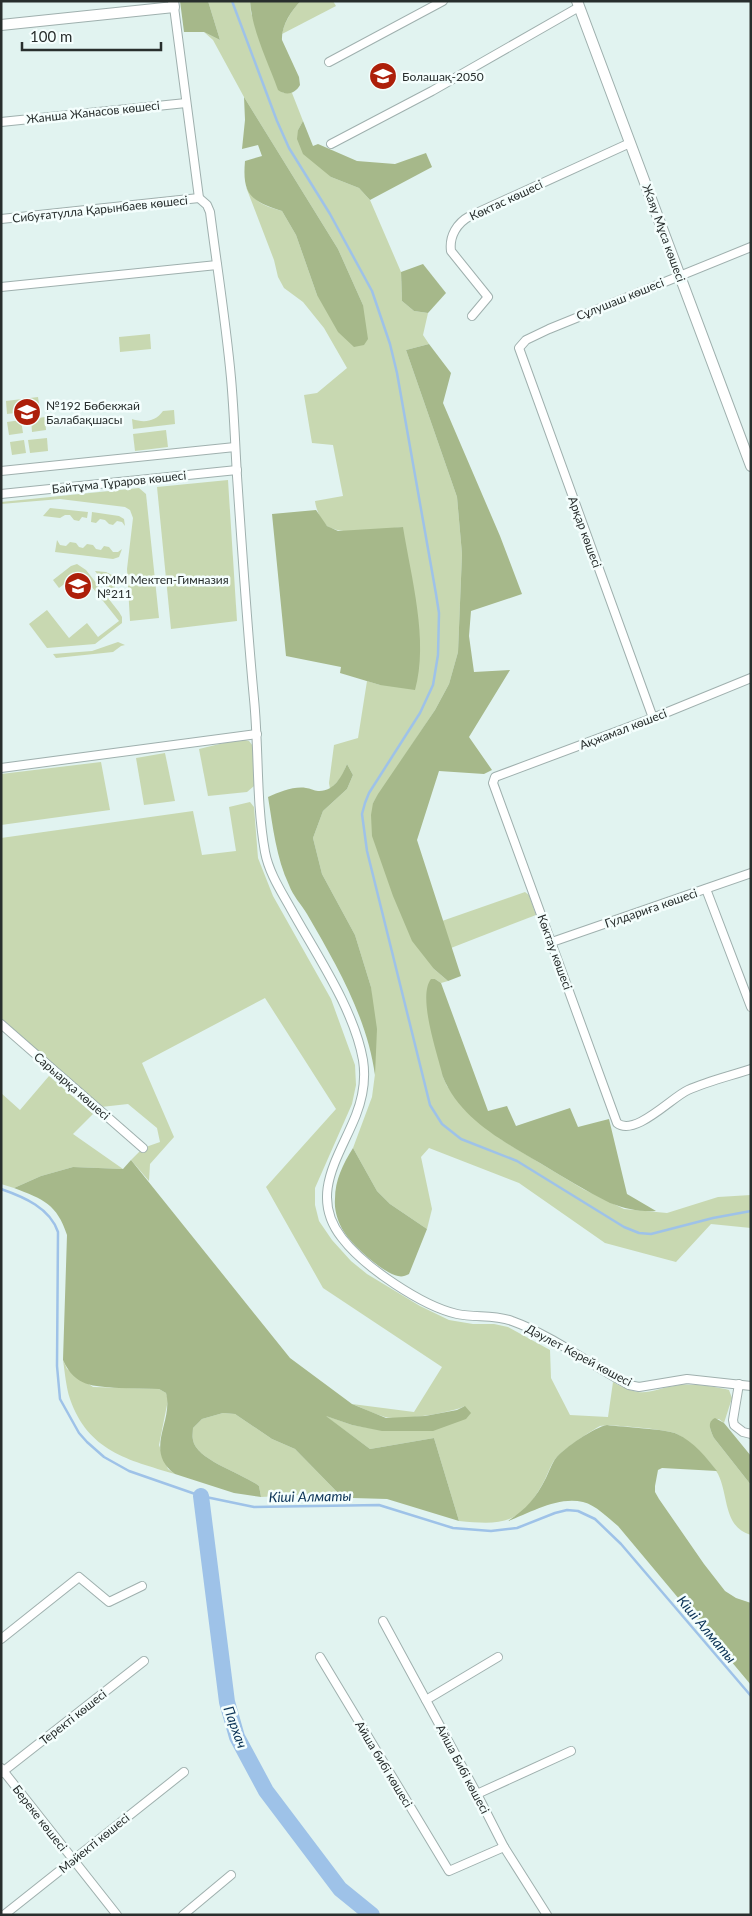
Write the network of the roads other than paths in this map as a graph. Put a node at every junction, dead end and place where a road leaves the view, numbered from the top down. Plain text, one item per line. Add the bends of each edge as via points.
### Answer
1 (443, 1) edge
2 (174, 4) edge
3 (578, 4) edge
4 (1, 26) edge
5 (329, 62) dead end
6 (186, 102) junction
7 (1, 122) edge
8 (630, 142) junction
9 (331, 144) dead end
10 (199, 198) junction
11 (1, 219) edge
12 (751, 247) edge
13 (217, 265) junction
14 (679, 275) junction
15 (1, 287) edge
16 (472, 316) dead end
17 (520, 345) joint
18 (235, 447) junction
19 (751, 466) edge
20 (237, 470) junction
21 (1, 471) edge
22 (1, 494) edge
23 (751, 678) edge
24 (653, 718) junction
25 (257, 734) junction
26 (1, 768) edge
27 (495, 777) joint
28 (751, 873) edge
29 (706, 889) junction
30 (552, 942) junction
31 (751, 1007) edge
32 (1, 1024) edge
33 (751, 1069) edge
34 (143, 1148) dead end
35 (739, 1384) junction
36 (751, 1386) edge
37 (751, 1434) edge
38 (142, 1586) dead end
39 (383, 1621) dead end
40 (1, 1639) edge
41 (320, 1657) dead end
42 (498, 1657) dead end
43 (144, 1661) dead end
44 (426, 1700) junction
45 (571, 1751) dead end
46 (2, 1771) edge
47 (184, 1772) dead end
48 (477, 1794) junction
49 (504, 1847) junction
50 (74, 1860) junction
51 (231, 1875) dead end
52 (4, 1915) edge
53 (116, 1915) edge
54 (183, 1915) edge
55 (547, 1915) edge

1 - 5 street
2 - 4 street
2 - 6 street
3 - 8 street, Жаяу Мұса көшесі
3 - 9 street via 432,91
6 - 7 street, Жанша Жанасов көшесі
6 - 10 street
8 - 14 street, Жаяу Мұса көшесі
8 - 16 street, Көктас көшесі via 470,216 458,225 450,251 488,297
10 - 11 street, Сибуғатулла Қарынбаев көшесі
10 - 13 street, Дәулет Керей көшесі via 210,212
12 - 14 street, Сұлушаш көшесі
13 - 15 street
13 - 18 street, Дәулет Керей көшесі via 231,378
14 - 17 street, Сұлушаш көшесі via 549,328
14 - 19 street, Жаяу Мұса көшесі
17 - 24 street, Арқар көшесі
18 - 20 street, Дәулет Керей көшесі
18 - 21 street, Байтұма Тұраров көшесі
20 - 22 street, Байтұма Тұраров көшесі
20 - 25 street, Дәулет Керей көшесі
23 - 24 street, Ақжамал көшесі
24 - 27 street, Ақжамал көшесі
25 - 26 street
25 - 35 street, Дәулет Керей көшесі via 268,866 340,997 360,1047 363,1064 361,1100 336,1158 327,1192 328,1207 339,1235 350,1249 382,1276 443,1310 468,1316 502,1318 529,1328 629,1385 639,1387 687,1379
27 - 30 street, Көктау көшесі via 493,783
28 - 29 street, Гүлдариға көшесі
29 - 30 street, Гүлдариға көшесі
29 - 31 street
30 - 33 street, Көктау көшесі via 620,1125 627,1126 648,1118 693,1088
32 - 34 street, Сарыарқа көшесі
35 - 36 street, Дәулет Керей көшесі
35 - 37 street via 734,1424
38 - 40 street via 109,1602 79,1577
39 - 44 street, Айша Бибі көшесі
41 - 49 street, Айша бибі көшесі via 449,1871
42 - 44 street
43 - 46 street, Теректі көшесі
44 - 48 street, Айша Бибі көшесі
45 - 48 street
46 - 50 street, Береке көшесі
47 - 50 street, Мәйекті көшесі
48 - 49 street, Айша Бибі көшесі
49 - 55 street, Айша Бибі көшесі
50 - 52 street, Мәйекті көшесі
50 - 53 street, Береке көшесі
51 - 54 street

